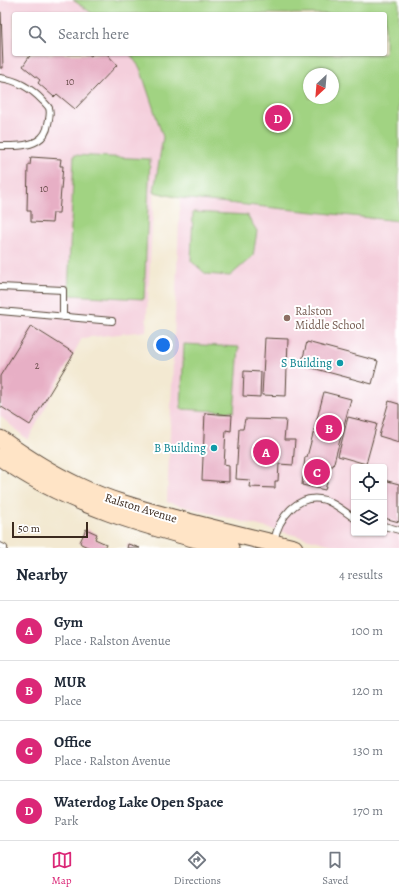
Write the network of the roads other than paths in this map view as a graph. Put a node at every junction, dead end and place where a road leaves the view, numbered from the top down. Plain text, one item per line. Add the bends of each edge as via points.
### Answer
1 (0, 78) edge
2 (0, 146) edge
3 (0, 287) edge
4 (0, 312) edge
5 (63, 317) junction
6 (112, 321) dead end
7 (0, 439) edge
8 (0, 457) edge
9 (351, 516) edge
10 (387, 527) edge
11 (399, 530) edge
12 (0, 546) edge
13 (276, 546) edge
14 (4, 548) edge
15 (230, 548) edge
16 (294, 548) edge

1 - 2 lane via 22,84 35,92 49,108 50,115 45,135 36,142
3 - 5 lane via 63,290
4 - 5 lane
5 - 6 lane
7 - 13 main road, Ralston Avenue via 50,472 79,487 133,507
8 - 15 main road, Ralston Avenue via 27,475 79,501 144,525
9 - 13 lane via 324,500 303,501 285,514 275,536
10 - 11 lane
12 - 14 lane
13 - 16 main road, Ralston Avenue

